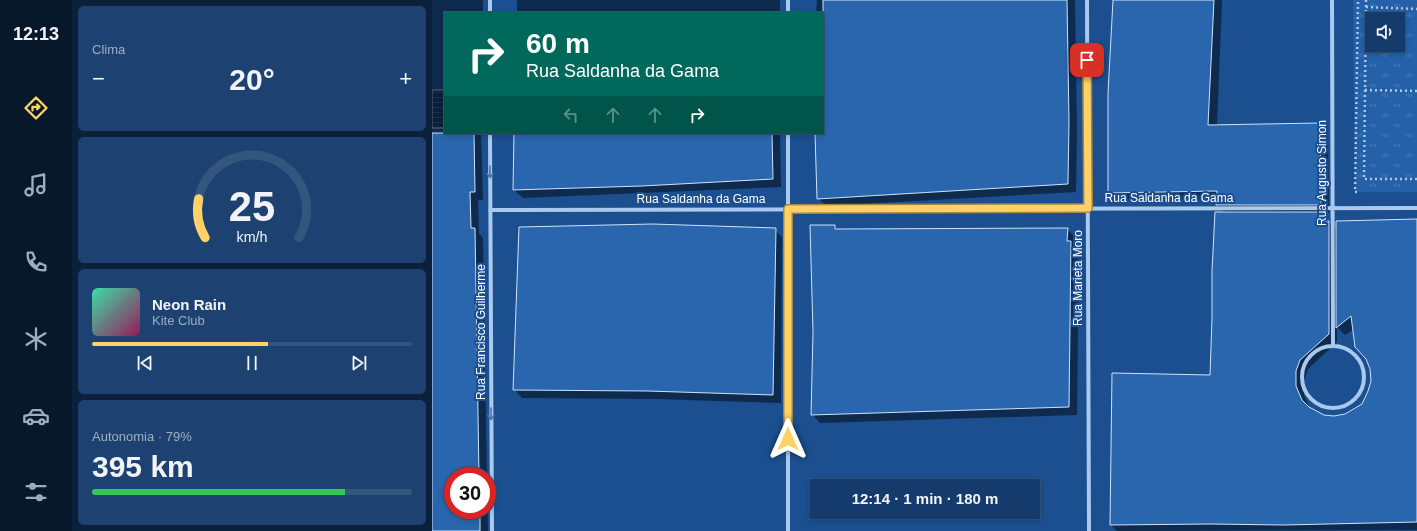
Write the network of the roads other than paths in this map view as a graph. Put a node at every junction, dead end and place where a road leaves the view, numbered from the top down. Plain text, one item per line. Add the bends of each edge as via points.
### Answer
1 (490, 0) edge
2 (788, 0) edge
3 (1087, 0) edge
4 (1332, 0) edge
5 (490, 12) edge
6 (788, 12) edge
7 (490, 134) edge
8 (788, 134) edge
9 (1088, 208) junction
10 (1332, 208) junction
11 (1417, 208) edge
12 (788, 209) junction
13 (490, 210) junction
14 (1333, 346) junction
15 (492, 531) edge
16 (788, 531) edge
17 (1089, 531) edge

1 - 5 street
2 - 6 street
3 - 9 street, Rua Marieta Moro
4 - 10 street, Rua Augusto Simon
7 -> 13 street, Rua Francisco Guilherme
8 - 12 street
9 - 10 street, Rua Saldanha da Gama
9 - 12 street, Rua Saldanha da Gama
9 - 17 street, Rua Marieta Moro
10 - 11 street, Rua Saldanha da Gama
10 - 14 street, Rua Augusto Simon
12 - 13 street, Rua Saldanha da Gama
12 - 16 street
13 -> 15 street, Rua Francisco Guilherme
14 - 14 street via 1351,352 1358,359 1364,377 1358,395 1342,407 1333,408 1313,401 1302,383 1302,372 1306,362 1322,348

